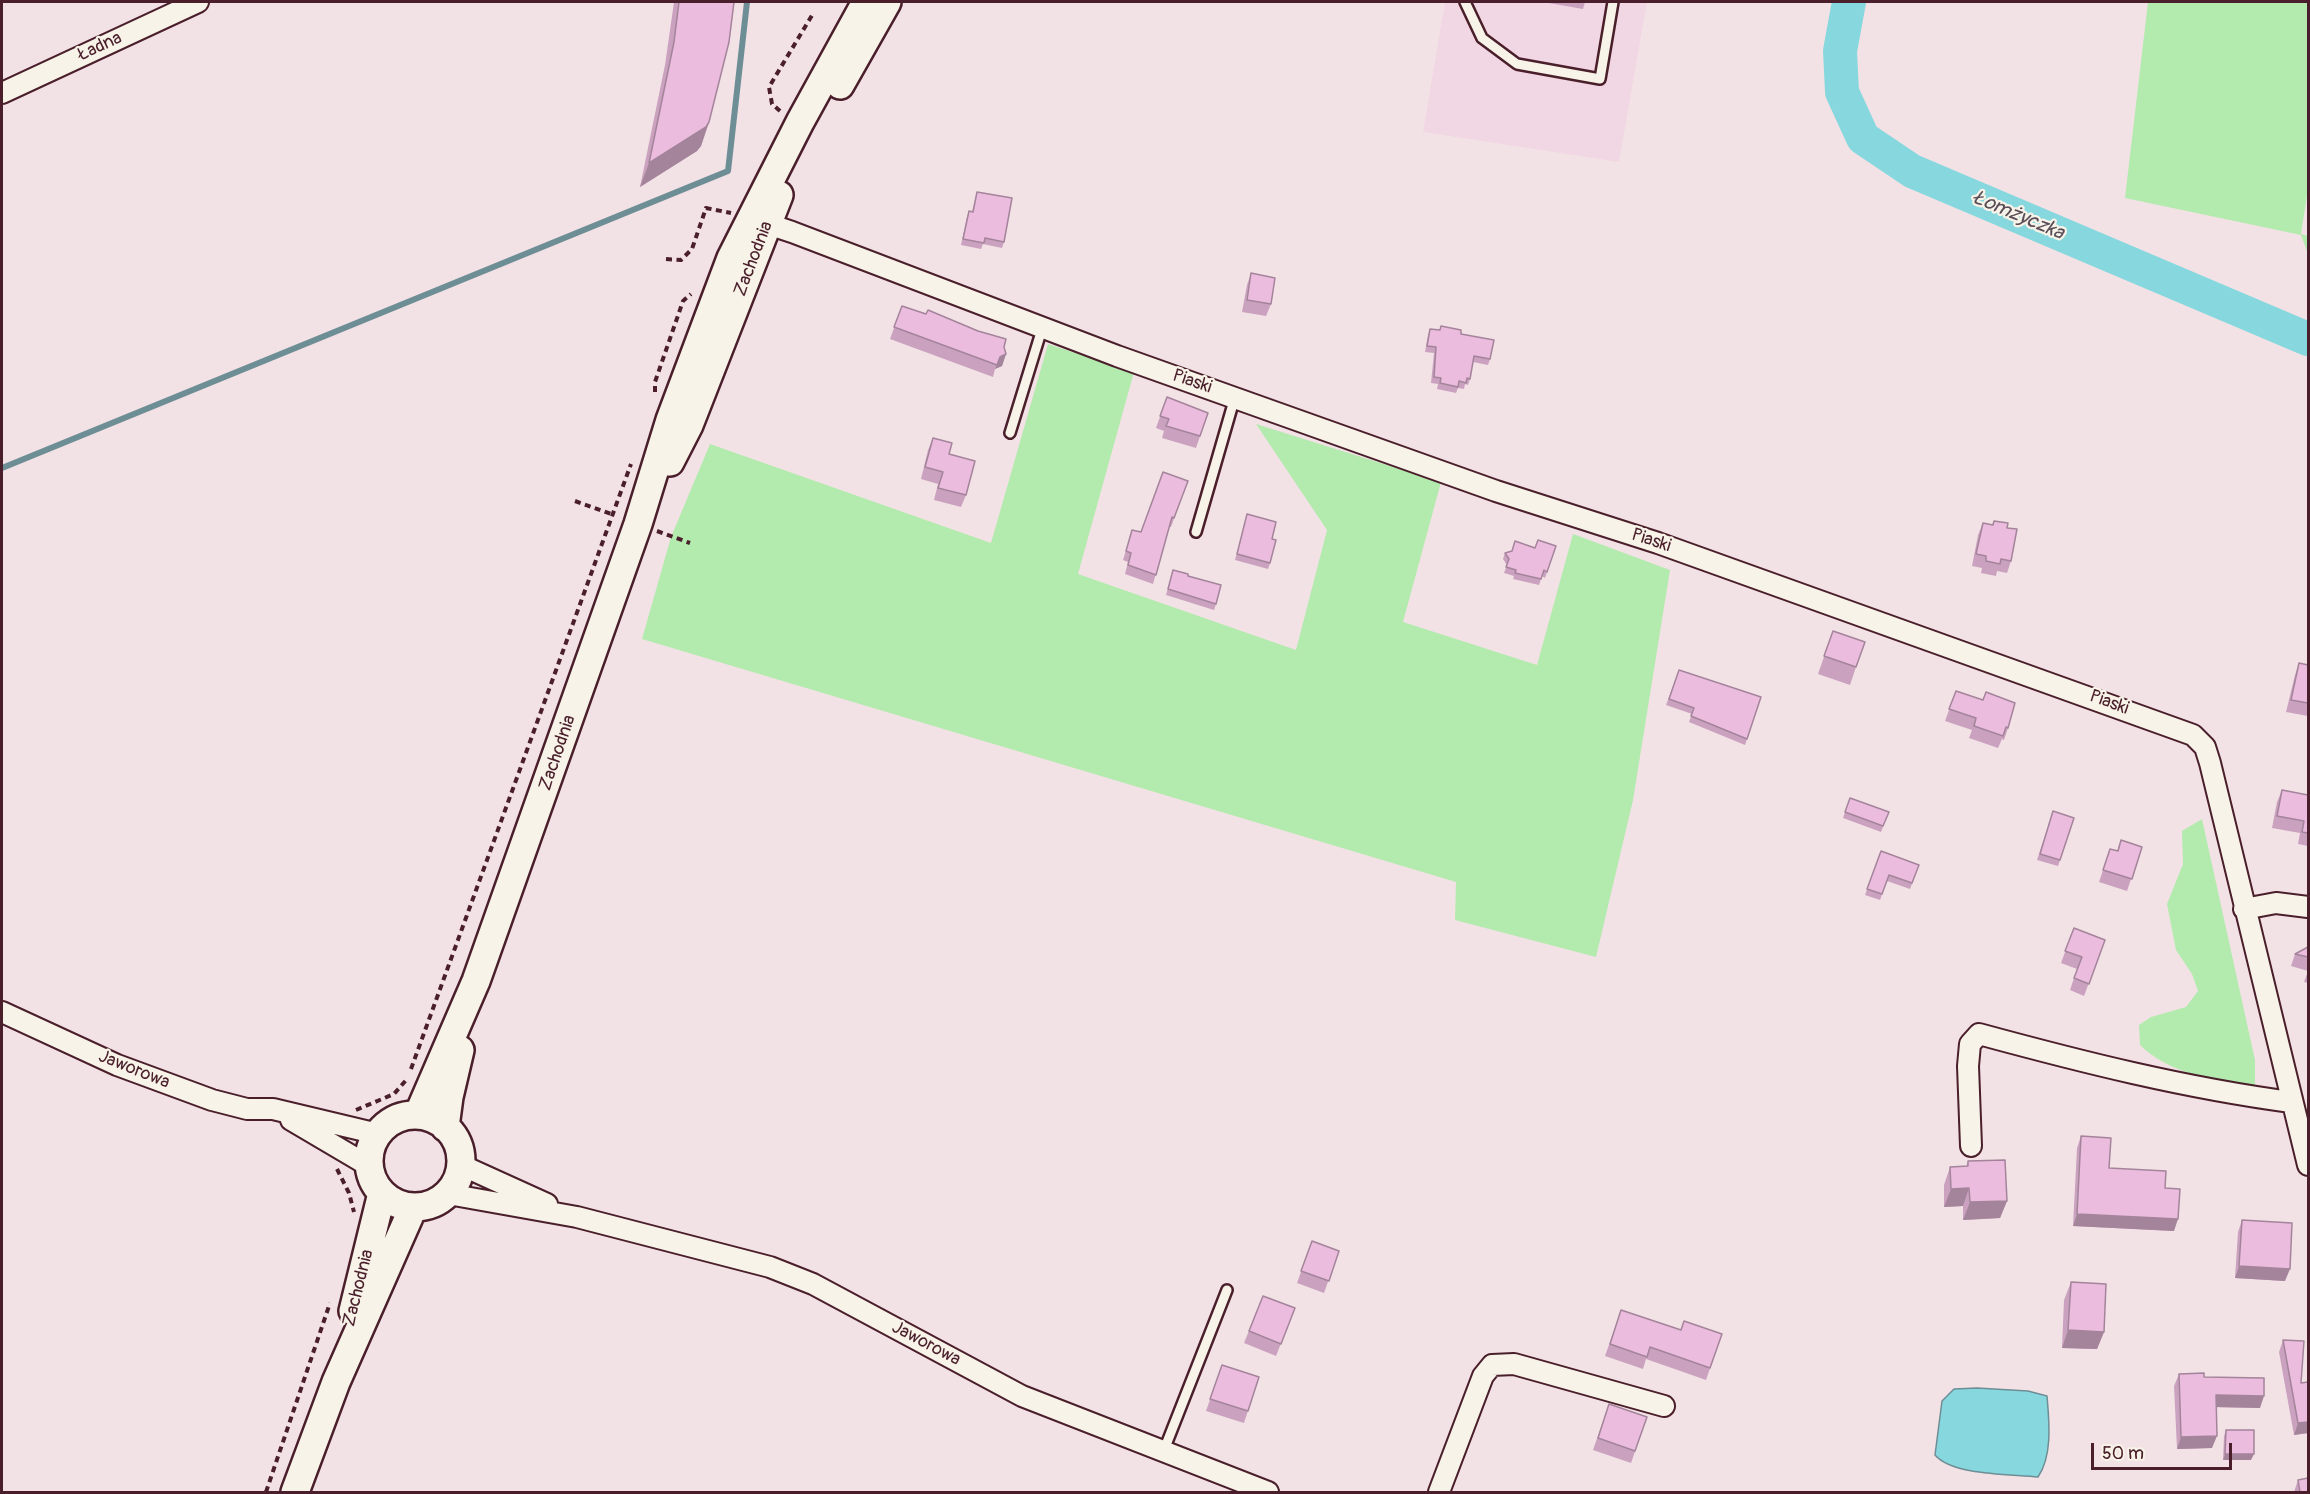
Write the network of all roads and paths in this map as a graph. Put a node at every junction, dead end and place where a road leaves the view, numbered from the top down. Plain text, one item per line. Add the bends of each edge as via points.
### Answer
1 (198, 2) edge
2 (866, 2) edge
3 (887, 2) edge
4 (1465, 2) edge
5 (1613, 2) edge
6 (814, 12) dead end
7 (2, 93) edge
8 (800, 122) junction
9 (758, 221) junction
10 (666, 259) dead end
11 (690, 296) dead end
12 (1042, 329) junction
13 (1234, 397) junction
14 (652, 399) dead end
15 (1010, 434) dead end
16 (631, 463) dead end
17 (1196, 532) dead end
18 (2308, 907) edge
19 (2244, 909) junction
20 (476, 981) junction
21 (2, 1012) edge
22 (2291, 1102) junction
23 (273, 1109) junction
24 (418, 1115) junction
25 (345, 1126) junction
26 (445, 1127) junction
27 (378, 1134) junction
28 (1971, 1146) dead end
29 (338, 1147) junction
30 (461, 1165) junction
31 (2308, 1165) edge
32 (369, 1166) junction
33 (382, 1193) junction
34 (448, 1194) junction
35 (413, 1208) junction
36 (354, 1217) dead end
37 (577, 1217) junction
38 (1227, 1290) dead end
39 (333, 1291) dead end
40 (336, 1382) junction
41 (1664, 1406) dead end
42 (1164, 1450) junction
43 (266, 1492) edge
44 (295, 1492) edge
45 (1268, 1492) edge
46 (1439, 1492) edge

1 - 7 street, Ładna
2 - 8 main road, Zachodnia
3 - 9 main road, Zachodnia
4 - 5 lane via 1482,38 1517,64 1600,79
6 - 8 path via 769,87 771,104
8 - 9 main road, Zachodnia
9 - 10 path via 706,208 692,249 681,260
9 - 12 street, Piaski
9 - 20 main road, Zachodnia via 689,425 638,524
11 - 14 path via 684,301
12 - 13 street, Piaski
12 - 15 lane
13 - 17 lane
13 - 19 street, Piaski via 1496,491 1669,547 2193,735 2205,747 2210,763
16 - 25 path via 409,1075 394,1094 354,1111
18 - 19 street via 2276,903
19 - 22 street, Piaski
20 - 24 main road, Zachodnia
20 - 26 main road, Zachodnia
21 - 23 street, Jaworowa via 117,1065 212,1100 247,1109
22 - 28 street via 2093,1065 1978,1034 1970,1044 1968,1066
22 - 31 street, Piaski
23 - 25 street, Jaworowa
23 - 29 street, Jaworowa
24 - 26 main road
24 - 27 main road via 396,1120
25 - 27 street, Jaworowa
26 - 30 main road via 455,1137
27 - 32 main road
29 - 32 street, Jaworowa
29 - 36 path via 337,1170 349,1193
30 - 34 main road
30 - 37 street, Jaworowa
32 - 33 main road
33 - 35 main road via 391,1201
33 - 40 main road, Zachodnia
34 - 35 main road
34 - 37 street, Jaworowa
35 - 40 main road, Zachodnia
37 - 42 street, Jaworowa via 770,1267 813,1284 1022,1396
38 - 42 lane
39 - 43 path
40 - 44 main road, Zachodnia
41 - 46 street via 1514,1364 1492,1365 1483,1376
42 - 45 street, Jaworowa

